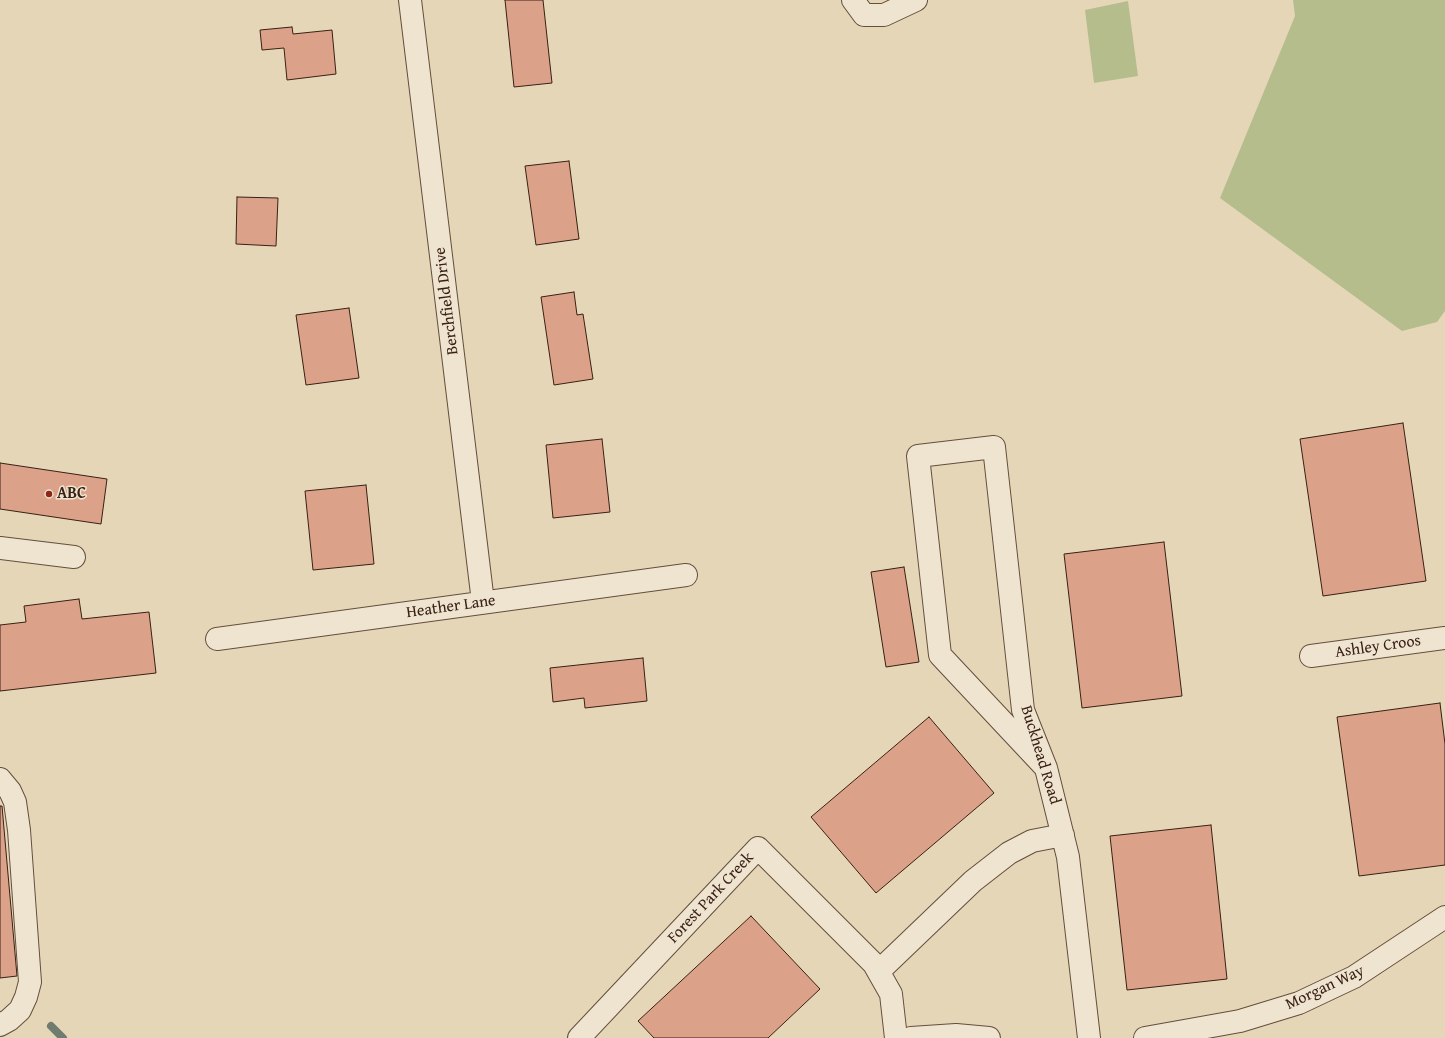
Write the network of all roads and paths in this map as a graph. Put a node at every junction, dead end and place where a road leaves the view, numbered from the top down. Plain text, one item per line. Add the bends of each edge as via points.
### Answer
1 (410, 0) edge
2 (852, 0) edge
3 (916, 0) edge
4 (0, 548) edge
5 (74, 557) dead end
6 (686, 575) dead end
7 (483, 602) junction
8 (1445, 638) edge
9 (217, 639) dead end
10 (1311, 656) dead end
11 (1046, 768) junction
12 (0, 779) edge
13 (1063, 835) junction
14 (1445, 917) edge
15 (879, 972) junction
16 (0, 1025) edge
17 (1171, 1035) edge
18 (579, 1038) edge
19 (896, 1038) edge
20 (911, 1038) edge
21 (989, 1038) edge
22 (1089, 1038) edge
23 (1145, 1038) edge

1 - 7 street, Berchfield Drive
2 - 3 street via 864,15 884,15
4 - 5 street
6 - 7 street, Heather Lane
7 - 9 street, Heather Lane
8 - 10 street, Ashley Croos
11 - 11 street, Buckhead Road via 1024,710 994,447 918,456 940,655
11 - 13 street, Buckhead Road
12 - 16 street via 15,802 30,982 20,1010
13 - 15 street via 1032,841 1009,853 973,881
13 - 22 street, Buckhead Road via 1068,857
14 - 17 street, Morgan Way via 1354,977 1299,1004 1240,1021
15 - 18 street, Forest Park Creek via 874,964 758,848
15 - 19 street, Forest Park Creek via 891,994
17 - 23 street, Morgan Way
20 - 21 street via 956,1035

